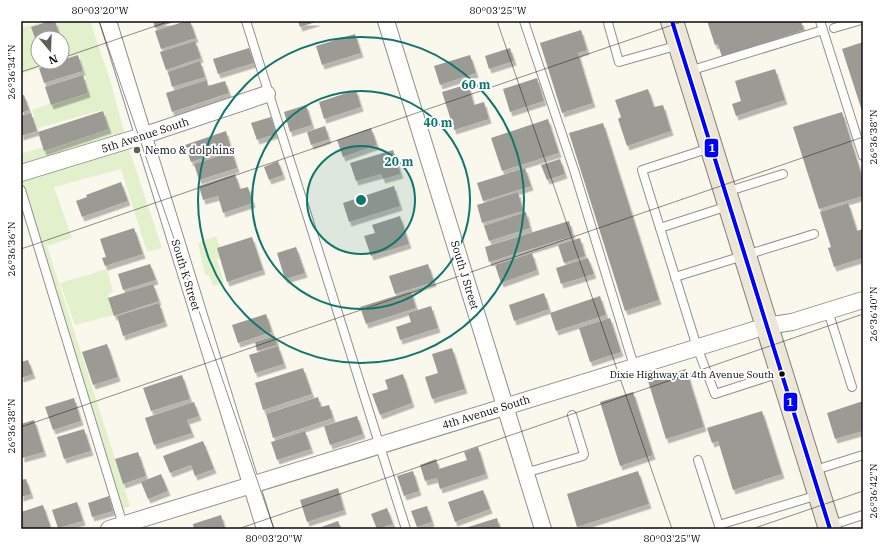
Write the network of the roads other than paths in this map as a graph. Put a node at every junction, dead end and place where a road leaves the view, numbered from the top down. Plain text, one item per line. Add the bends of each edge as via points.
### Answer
1 (108, 21) edge
2 (246, 21) edge
3 (386, 21) edge
4 (524, 21) edge
5 (672, 21) edge
6 (820, 21) edge
7 (858, 21) edge
8 (608, 23) dead end
9 (834, 28) dead end
10 (823, 30) junction
11 (680, 45) junction
12 (688, 71) junction
13 (267, 94) junction
14 (143, 136) junction
15 (711, 148) junction
16 (863, 156) edge
17 (21, 173) edge
18 (783, 174) dead end
19 (21, 190) edge
20 (727, 199) junction
21 (660, 228) junction
22 (814, 234) dead end
23 (744, 255) junction
24 (675, 277) junction
25 (863, 300) edge
26 (828, 311) junction
27 (766, 326) junction
28 (697, 347) junction
29 (634, 366) junction
30 (781, 373) junction
31 (852, 387) dead end
32 (505, 406) junction
33 (572, 415) dead end
34 (380, 445) junction
35 (863, 455) edge
36 (698, 460) dead end
37 (812, 472) junction
38 (525, 473) junction
39 (251, 484) junction
40 (819, 495) junction
41 (863, 515) edge
42 (116, 527) edge
43 (720, 527) edge
44 (829, 528) edge
45 (265, 529) edge
46 (406, 529) edge
47 (543, 529) edge

1 - 14 street, South K Street
2 - 13 lane
3 - 32 street, South J Street
4 - 29 lane via 572,164
5 - 11 main road
6 - 10 lane
7 - 9 lane
8 - 11 lane via 619,62
10 - 12 lane
10 - 16 lane
11 - 12 main road
12 - 15 main road
13 - 14 street, 5th Avenue South
13 - 34 lane
14 - 17 street, 5th Avenue South
14 - 39 street, South K Street
15 - 20 main road
15 - 21 lane via 642,170
18 - 20 lane
19 - 42 lane
20 - 21 lane
20 - 23 main road
21 - 24 lane
22 - 23 lane
23 - 24 lane
23 - 27 main road
24 - 28 lane
25 - 26 street, 4th Avenue South
26 - 27 street, 4th Avenue South via 792,322
26 - 31 lane
27 - 28 street, 4th Avenue South
27 - 30 main road
28 - 29 street, 4th Avenue South
28 - 30 lane via 715,394
29 - 32 street, 4th Avenue South
30 - 37 main road
32 - 34 street, 4th Avenue South
32 - 38 street, South J Street
33 - 38 lane via 583,456
34 - 39 street, 4th Avenue South
34 - 46 lane
35 - 37 lane
36 - 43 lane
37 - 40 main road
38 - 47 street, South J Street
39 - 42 street, 4th Avenue South
39 - 45 street, South K Street
40 - 43 lane
40 - 44 main road
41 - 44 lane

